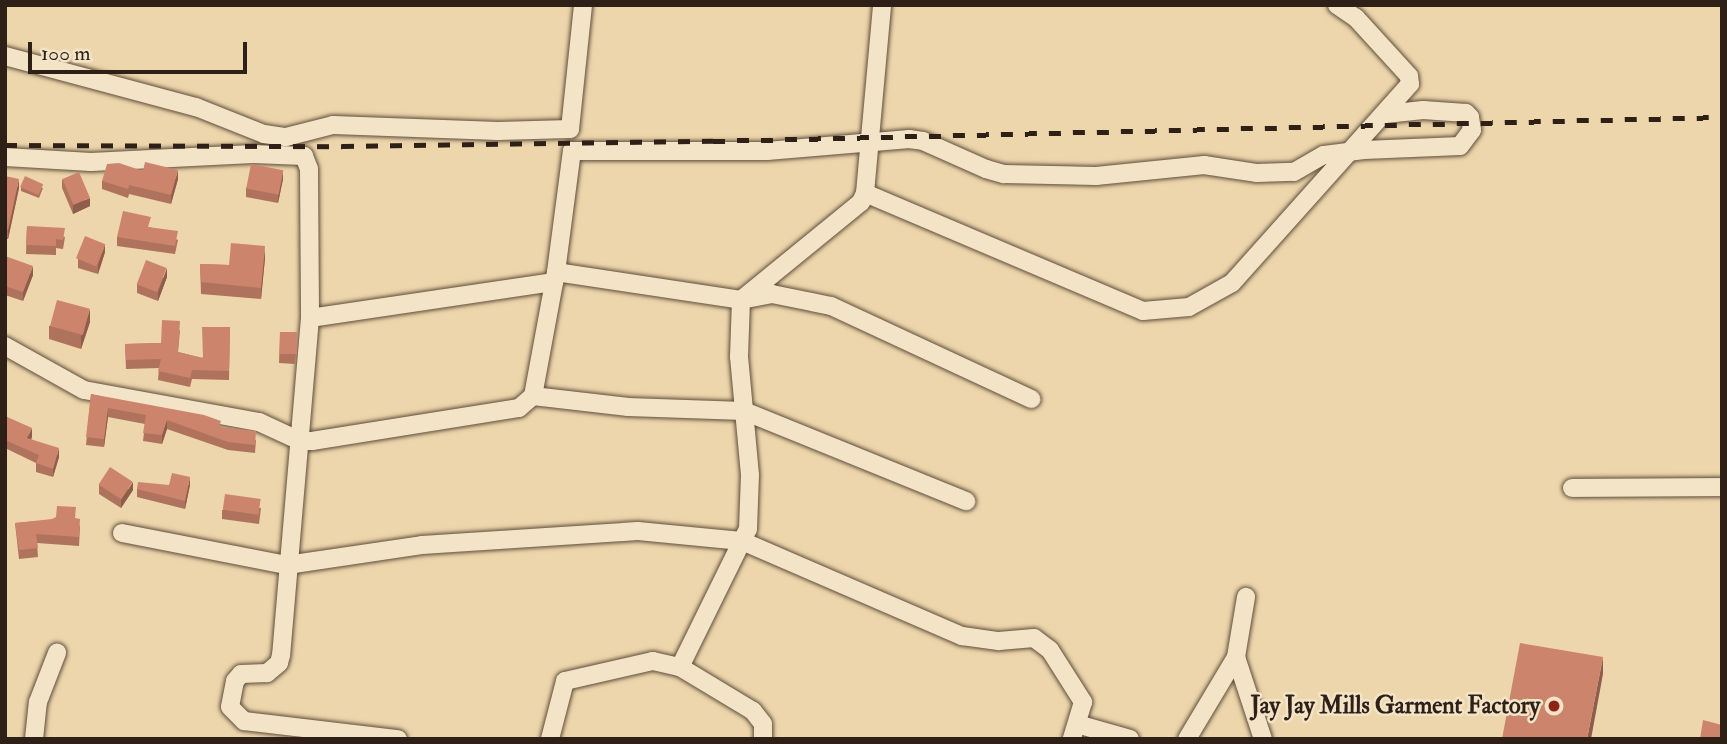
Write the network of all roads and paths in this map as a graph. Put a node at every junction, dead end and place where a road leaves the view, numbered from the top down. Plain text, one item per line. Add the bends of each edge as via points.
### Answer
1 (583, 5) edge
2 (882, 5) edge
3 (1338, 5) edge
4 (5, 56) edge
5 (1385, 114) junction
6 (870, 143) junction
7 (286, 145) junction
8 (1351, 152) junction
9 (5, 157) edge
10 (866, 193) junction
11 (555, 277) junction
12 (741, 300) junction
13 (310, 318) junction
14 (5, 346) edge
15 (533, 396) junction
16 (1031, 399) dead end
17 (744, 411) junction
18 (300, 441) junction
19 (1722, 487) edge
20 (1572, 488) dead end
21 (966, 501) dead end
22 (122, 533) dead end
23 (743, 541) junction
24 (288, 565) junction
25 (1245, 597) dead end
26 (57, 653) dead end
27 (1236, 657) junction
28 (680, 667) junction
29 (1074, 731) edge
30 (34, 739) edge
31 (398, 739) edge
32 (550, 739) edge
33 (763, 739) edge
34 (1130, 739) edge
35 (1187, 739) edge
36 (1263, 739) edge

1 - 7 street via 570,130 332,125
2 - 6 street
3 - 5 street via 1356,18 1409,76 1410,84
4 - 7 street via 196,107
5 - 8 street
5 - 8 street via 1423,110 1466,113 1472,130 1467,141 1453,147
6 - 8 street via 923,141 1004,174 1059,177 1204,165 1257,173 1294,172 1324,155
6 - 10 street
6 - 11 street via 767,151 572,151
7 - 9 street via 102,162
7 - 13 street via 304,156 309,169
8 - 10 street via 1232,283 1189,307 1143,311
10 - 12 street via 861,202
11 - 12 street
11 - 13 street
11 - 15 street
12 - 16 street via 772,294 831,306
12 - 17 street via 739,357
13 - 18 street
14 - 18 street via 84,390 259,422
15 - 17 street via 628,407
15 - 18 street via 519,408
17 - 21 street
17 - 23 street via 750,475 748,529
18 - 24 street
19 - 20 street
22 - 24 street
23 - 24 street via 638,531 422,545
23 - 28 street
23 - 29 street via 962,636 999,641 1034,638 1050,650 1083,702
24 - 31 street via 279,663 267,673 241,674 230,707 244,721
25 - 27 street
26 - 30 street via 38,702
27 - 35 street
27 - 36 street
28 - 32 street via 653,661 565,681
28 - 33 street via 753,711 763,724
29 - 34 street

